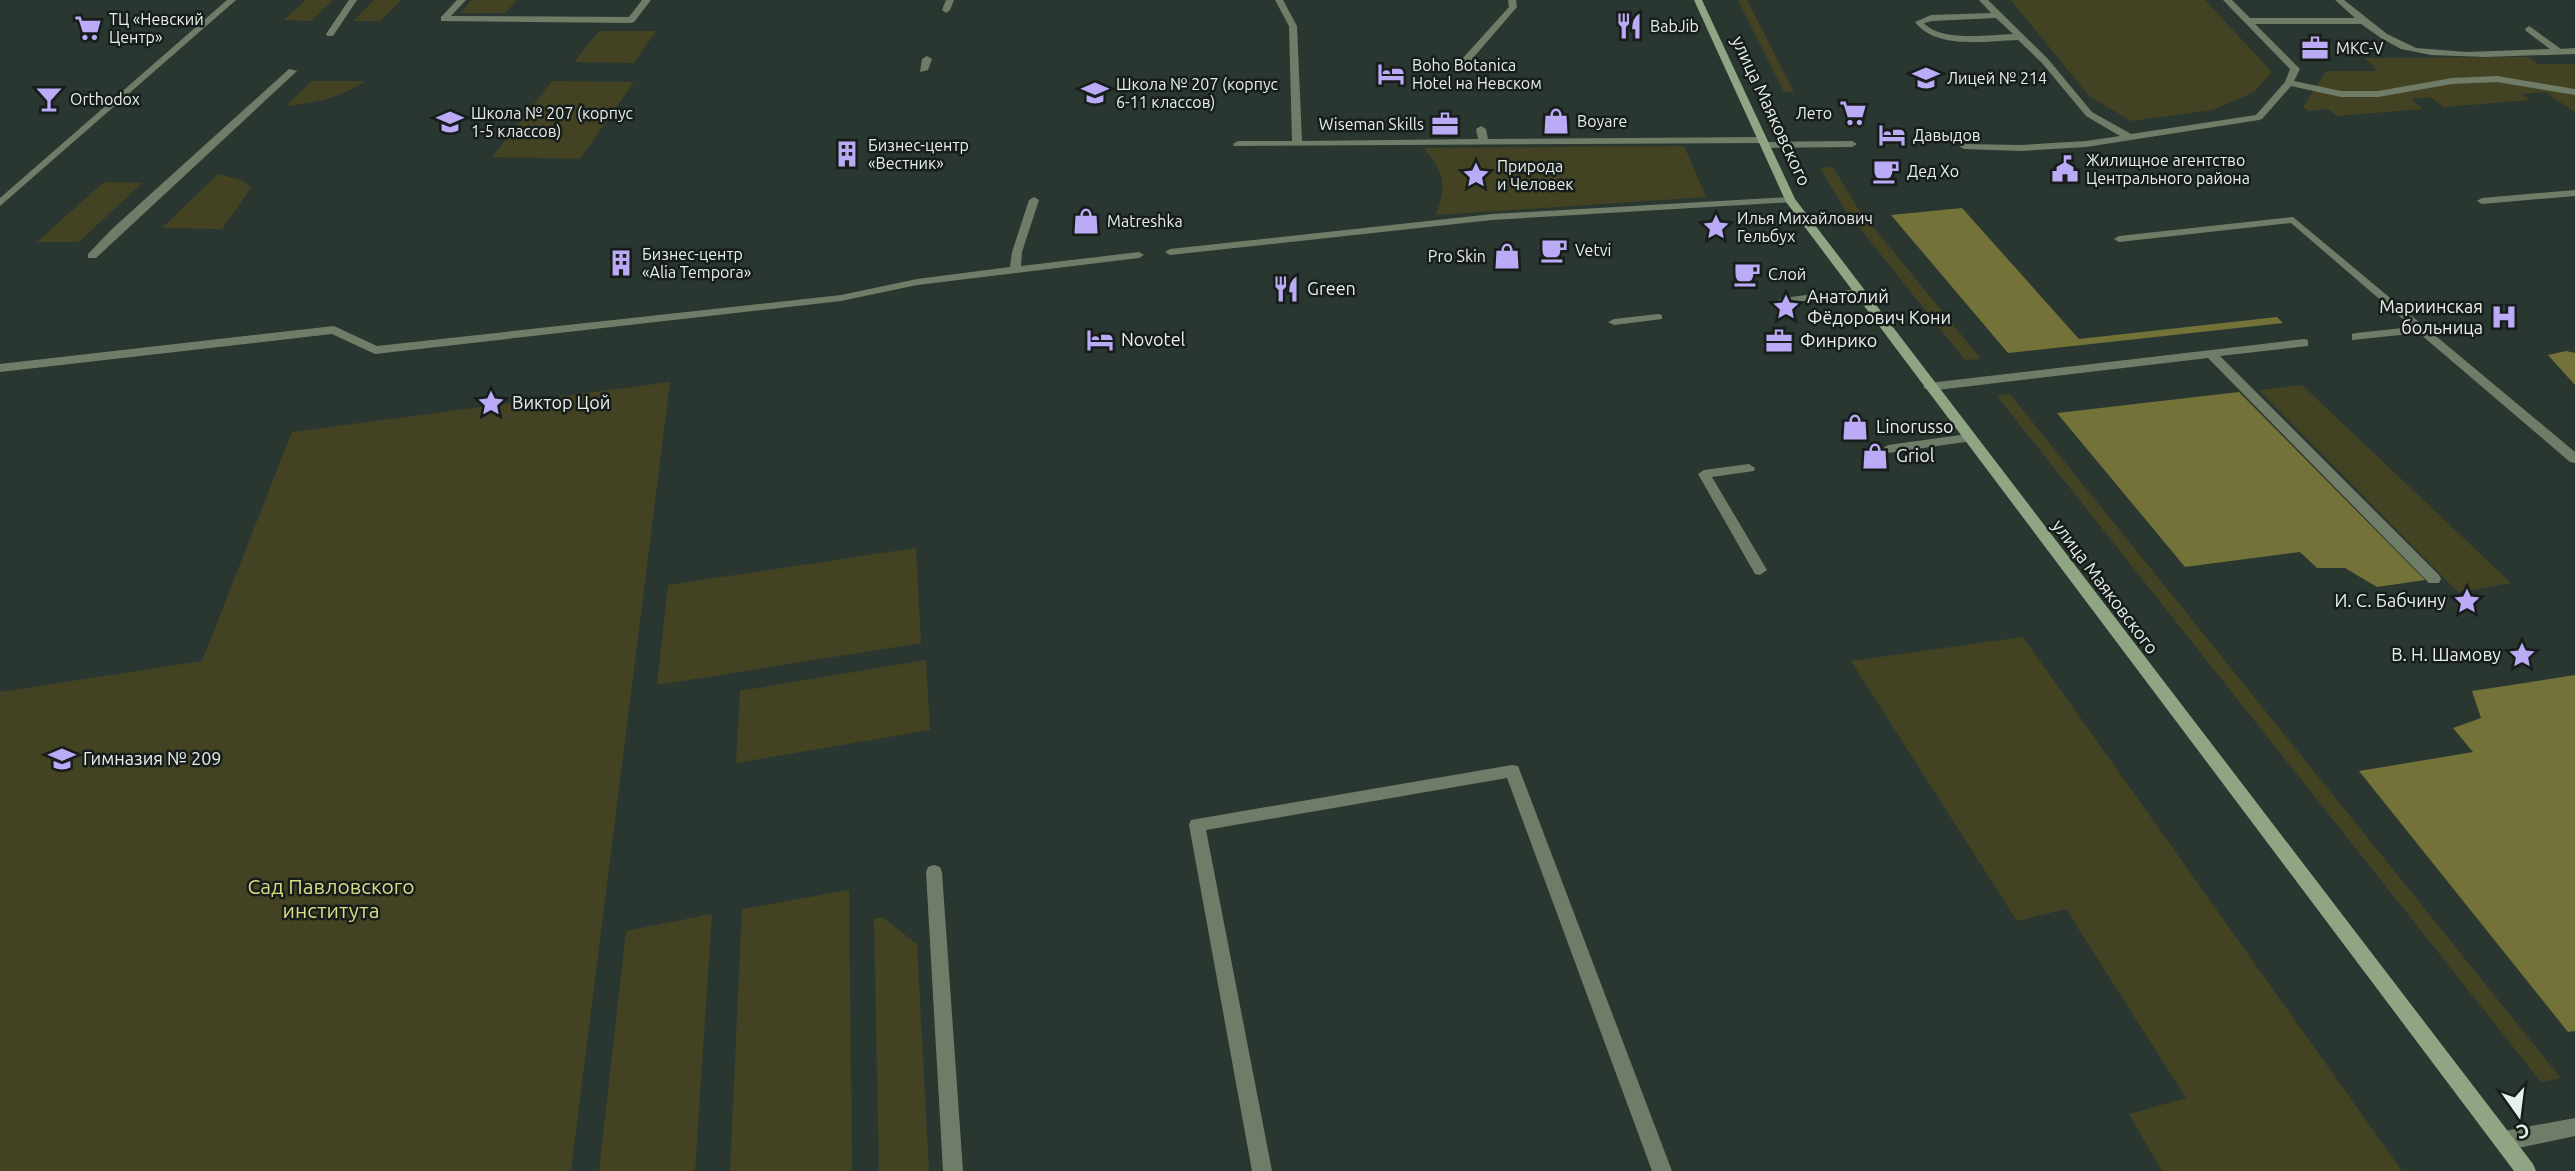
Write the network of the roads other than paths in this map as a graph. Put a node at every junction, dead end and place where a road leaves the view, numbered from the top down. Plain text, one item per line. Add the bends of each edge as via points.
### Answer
1 (232, 0) edge
2 (353, 0) edge
3 (462, 0) edge
4 (647, 0) edge
5 (950, 0) edge
6 (1279, 0) edge
7 (1512, 0) edge
8 (1698, 0) edge
9 (1983, 0) edge
10 (2227, 0) edge
11 (2339, 0) edge
12 (946, 10) dead end
13 (1998, 15) junction
14 (583, 20) junction
15 (2248, 21) junction
16 (2362, 21) junction
17 (2529, 29) dead end
18 (575, 30) dead end
19 (330, 34) dead end
20 (2019, 37) junction
21 (2559, 51) junction
22 (2575, 51) edge
23 (927, 59) dead end
24 (923, 70) dead end
25 (1470, 70) dead end
26 (292, 71) dead end
27 (2289, 83) junction
28 (2575, 92) edge
29 (1480, 129) dead end
30 (2129, 137) junction
31 (1484, 143) junction
32 (1764, 143) junction
33 (1238, 144) dead end
34 (1297, 144) junction
35 (1852, 144) dead end
36 (1964, 146) dead end
37 (2575, 193) edge
38 (1034, 200) dead end
39 (1790, 200) junction
40 (2482, 201) dead end
41 (0, 203) edge
42 (2119, 239) dead end
43 (1170, 252) dead end
44 (92, 256) dead end
45 (1139, 256) dead end
46 (1015, 271) junction
47 (1857, 292) junction
48 (1782, 301) dead end
49 (1658, 317) dead end
50 (1614, 322) dead end
51 (2422, 329) junction
52 (2356, 337) dead end
53 (2304, 344) dead end
54 (2211, 354) junction
55 (0, 368) edge
56 (1928, 387) junction
57 (1968, 438) junction
58 (1888, 449) dead end
59 (2575, 459) edge
60 (1749, 468) dead end
61 (1759, 570) dead end
62 (2434, 579) dead end
63 (934, 872) dead end
64 (2575, 1127) edge
65 (2504, 1141) junction
66 (953, 1171) edge
67 (1262, 1171) edge
68 (1662, 1171) edge
69 (2526, 1171) edge

1 - 41 lane
2 - 19 lane
3 - 14 lane via 444,19
4 - 14 lane via 631,20
5 - 12 lane
6 - 34 lane via 1293,26
7 - 25 lane via 1513,7 1468,58
8 - 32 main road, улица Маяковского
9 - 13 lane
10 - 15 lane
11 - 16 lane
13 - 20 lane
13 - 20 lane via 1919,22 1925,31 1942,36
14 - 18 lane
15 - 16 lane
15 - 27 lane via 2295,69
16 - 21 lane via 2413,49
17 - 21 lane
20 - 30 lane via 2089,114
21 - 22 lane
23 - 24 lane
26 - 44 lane
27 - 28 lane via 2341,94 2378,94 2452,81 2497,79
27 - 30 lane via 2259,117
29 - 31 lane
30 - 36 lane via 2021,148
31 - 32 lane
31 - 34 lane
32 - 35 lane
32 - 39 main road, улица Маяковского
33 - 34 lane
37 - 40 lane
38 - 46 lane
39 - 43 lane via 1492,217
39 - 47 main road, улица Маяковского
42 - 51 lane via 2293,220
45 - 46 lane
46 - 55 lane via 917,282 841,298 375,350 334,330
47 - 48 lane
47 - 56 main road, улица Маяковского
49 - 50 lane
51 - 52 lane
51 - 59 lane
53 - 54 lane
54 - 56 lane
54 - 62 lane
56 - 57 main road, улица Маяковского
57 - 58 lane
57 - 65 main road, улица Маяковского
60 - 61 lane via 1704,474
63 - 66 lane
64 - 65 lane
65 - 69 main road, улица Маяковского
67 - 68 lane via 1197,825 1511,771

